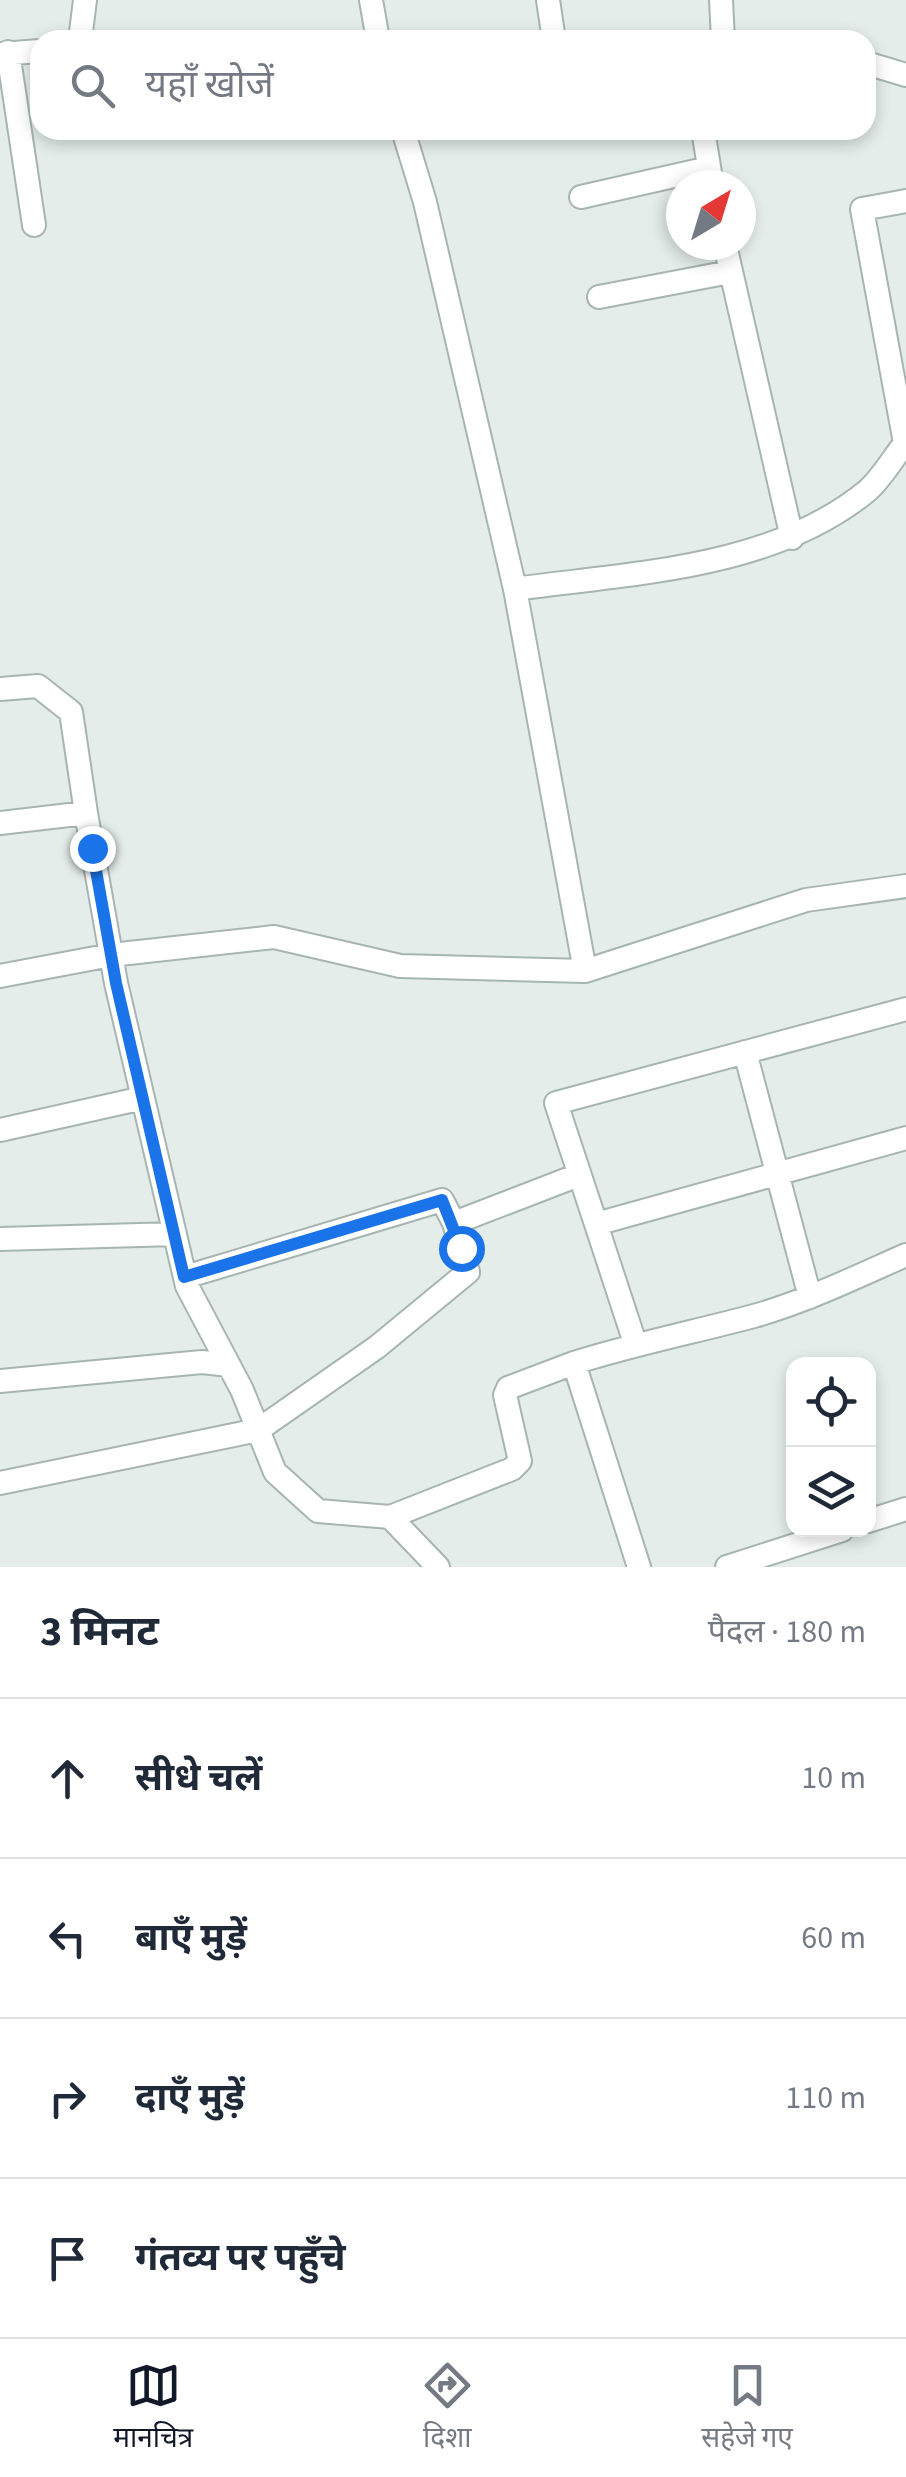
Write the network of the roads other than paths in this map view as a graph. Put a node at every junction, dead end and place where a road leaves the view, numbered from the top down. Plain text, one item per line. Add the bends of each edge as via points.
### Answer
1 (84, 0) edge
2 (371, 0) edge
3 (548, 0) edge
4 (721, 0) edge
5 (81, 30) edge
6 (376, 30) edge
7 (552, 30) edge
8 (723, 30) edge
9 (30, 52) edge
10 (4, 53) edge
11 (876, 66) edge
12 (906, 75) edge
13 (406, 140) edge
14 (705, 140) edge
15 (709, 170) edge
16 (666, 184) edge
17 (581, 198) dead end
18 (906, 200) edge
19 (34, 224) dead end
20 (728, 260) edge
21 (730, 272) junction
22 (599, 298) dead end
23 (906, 443) edge
24 (792, 538) junction
25 (515, 589) junction
26 (0, 690) edge
27 (86, 813) junction
28 (0, 823) edge
29 (906, 886) edge
30 (111, 954) junction
31 (585, 971) junction
32 (0, 976) edge
33 (906, 1009) edge
34 (746, 1052) junction
35 (143, 1098) junction
36 (0, 1130) edge
37 (906, 1138) edge
38 (778, 1173) junction
39 (576, 1176) junction
40 (454, 1223) junction
41 (596, 1224) junction
42 (175, 1234) junction
43 (0, 1240) edge
44 (906, 1255) edge
45 (184, 1277) junction
46 (810, 1297) junction
47 (635, 1343) junction
48 (574, 1363) junction
49 (229, 1365) junction
50 (0, 1380) edge
51 (258, 1430) junction
52 (0, 1484) edge
53 (906, 1509) edge
54 (390, 1517) junction
55 (876, 1518) edge
56 (820, 1537) edge
57 (438, 1567) edge
58 (639, 1567) edge
59 (727, 1567) edge

1 - 5 street
2 - 6 street
3 - 7 street
4 - 8 street
9 - 10 street
10 - 19 street
11 - 12 street
13 - 25 street
14 - 15 street
16 - 17 street
18 - 23 street via 862,209
20 - 21 street
21 - 22 street
21 - 24 street
23 - 24 street via 868,490
24 - 25 street via 670,568
25 - 31 street
26 - 27 street via 38,686 71,712
27 - 28 street
27 - 30 street
29 - 31 street via 806,900
30 - 31 street via 274,936 400,966
30 - 32 street
30 - 35 street
33 - 34 street
34 - 38 street
34 - 39 street via 556,1103
35 - 36 street
35 - 42 street
37 - 38 street
38 - 41 street
38 - 46 street
39 - 40 street
39 - 41 street
40 - 45 street via 442,1200
40 - 51 street via 468,1272 377,1347
41 - 47 street
42 - 43 street
42 - 45 street
44 - 46 street
45 - 49 street
46 - 47 street
47 - 48 street
48 - 54 street via 508,1388 520,1448 512,1468
48 - 58 street
49 - 50 street
49 - 51 street
51 - 52 street
51 - 54 street via 275,1472 318,1511
53 - 55 street
54 - 57 street
56 - 59 street

